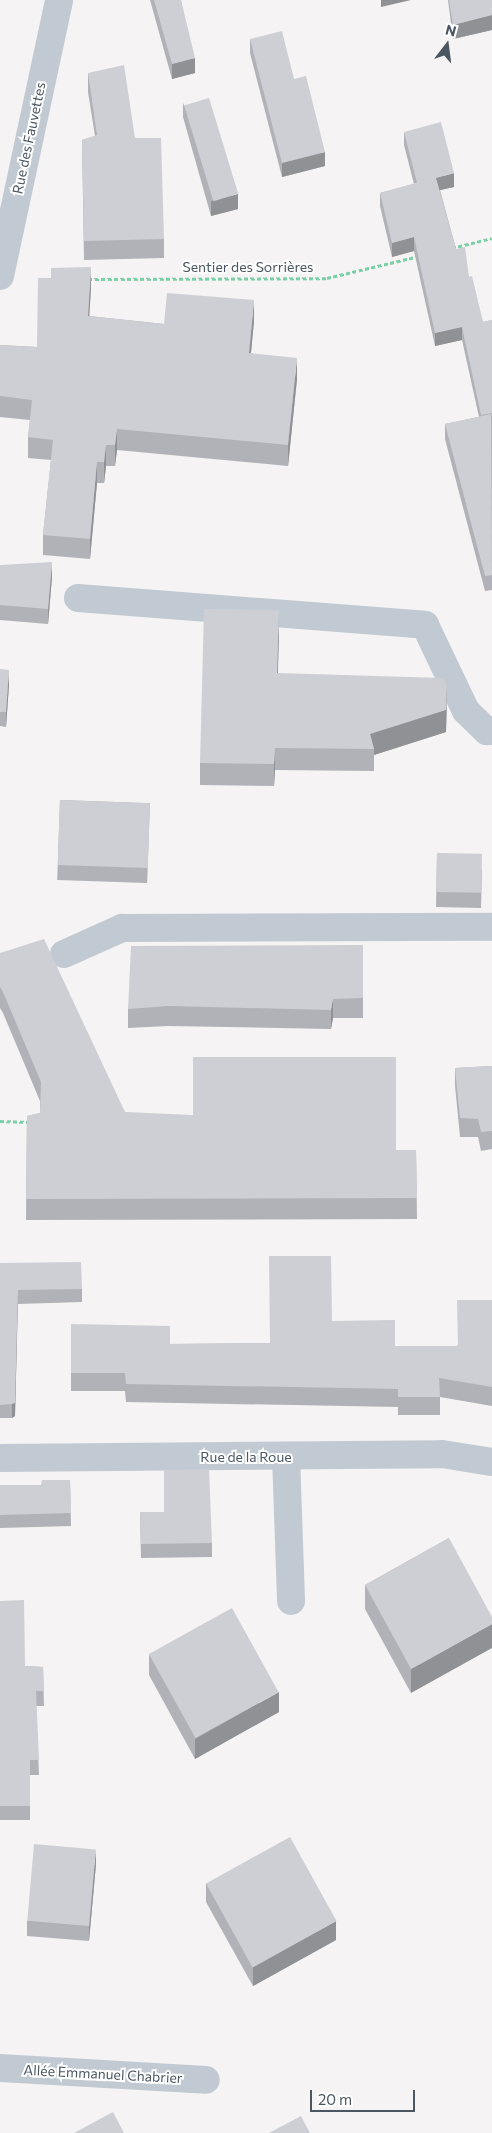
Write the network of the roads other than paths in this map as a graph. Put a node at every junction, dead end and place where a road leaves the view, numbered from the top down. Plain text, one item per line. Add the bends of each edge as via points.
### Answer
1 (59, 0) edge
2 (0, 276) edge
3 (78, 598) dead end
4 (492, 731) edge
5 (492, 927) edge
6 (64, 954) dead end
7 (286, 1456) junction
8 (0, 1458) edge
9 (492, 1462) edge
10 (291, 1601) dead end
11 (0, 2068) edge
12 (206, 2080) dead end

1 - 2 street, Rue des Fauvettes
3 - 4 street via 425,625 466,711 487,731
5 - 6 street via 122,928
7 - 8 street, Rue de la Roue
7 - 9 street, Rue de la Roue via 442,1454
7 - 10 street
11 - 12 street, Allée Emmanuel Chabrier

